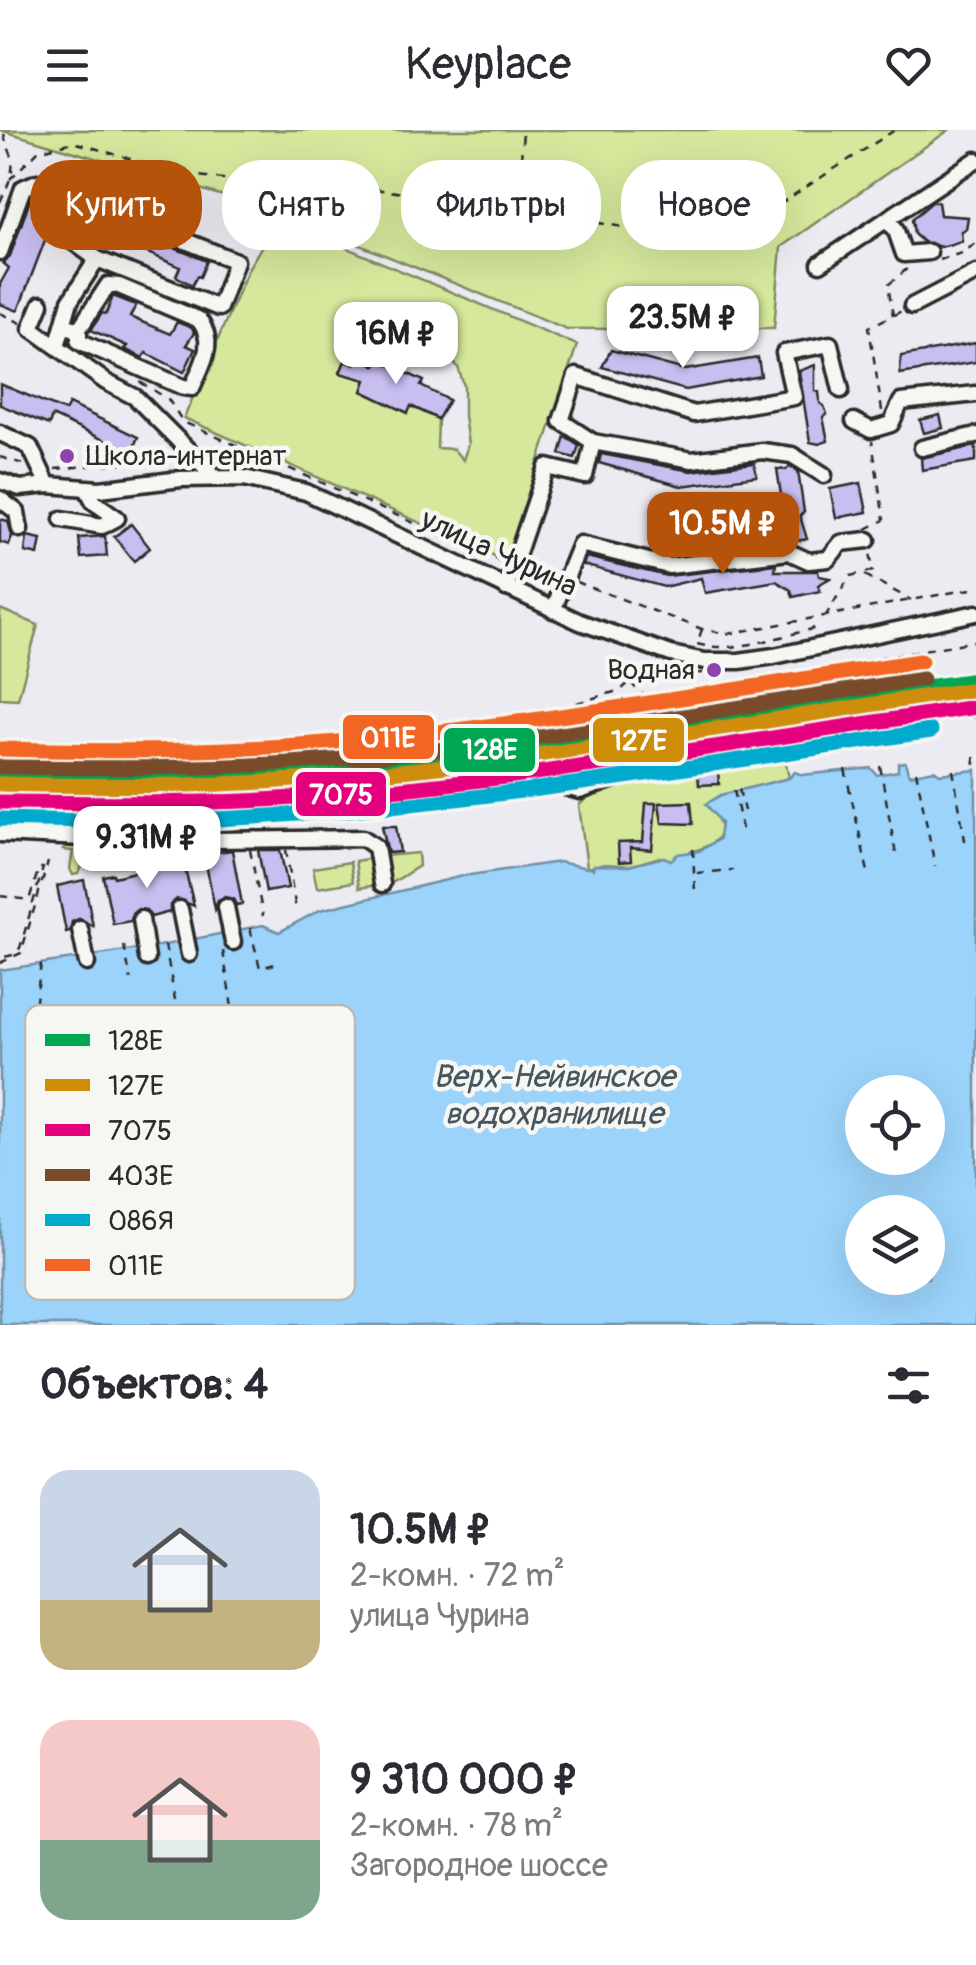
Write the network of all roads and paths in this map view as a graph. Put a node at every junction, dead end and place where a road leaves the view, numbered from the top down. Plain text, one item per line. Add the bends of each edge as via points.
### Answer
1 (4, 130) edge
2 (523, 130) edge
3 (895, 130) edge
4 (521, 160) edge
5 (975, 162) edge
6 (10, 179) junction
7 (401, 193) edge
8 (0, 202) edge
9 (886, 221) junction
10 (601, 223) edge
11 (976, 242) edge
12 (85, 250) edge
13 (0, 252) edge
14 (904, 254) junction
15 (928, 258) joint
16 (97, 259) junction
17 (820, 264) dead end
18 (976, 273) edge
19 (42, 304) dead end
20 (912, 306) joint
21 (0, 313) edge
22 (893, 316) junction
23 (63, 326) junction
24 (31, 328) junction
25 (79, 329) junction
26 (57, 346) junction
27 (137, 380) dead end
28 (841, 390) dead end
29 (976, 394) edge
30 (854, 421) dead end
31 (884, 426) junction
32 (0, 433) edge
33 (976, 436) edge
34 (223, 440) junction
35 (593, 442) junction
36 (922, 448) dead end
37 (874, 452) dead end
38 (195, 456) junction
39 (0, 457) edge
40 (824, 475) dead end
41 (45, 477) junction
42 (216, 478) junction
43 (0, 481) edge
44 (87, 488) junction
45 (0, 499) edge
46 (62, 519) dead end
47 (20, 530) dead end
48 (868, 539) junction
49 (513, 567) junction
50 (862, 573) junction
51 (566, 578) junction
52 (506, 588) junction
53 (976, 588) edge
54 (912, 601) junction
55 (553, 610) junction
56 (976, 613) edge
57 (824, 618) junction
58 (812, 620) junction
59 (702, 629) junction
60 (976, 641) edge
61 (706, 662) junction
62 (631, 682) junction
63 (976, 708) edge
64 (601, 717) dead end
65 (974, 758) edge
66 (880, 766) dead end
67 (845, 769) dead end
68 (953, 770) dead end
69 (916, 771) dead end
70 (976, 771) edge
71 (744, 811) dead end
72 (0, 834) edge
73 (743, 834) dead end
74 (284, 838) junction
75 (248, 839) junction
76 (126, 841) junction
77 (966, 846) dead end
78 (694, 849) dead end
79 (897, 860) dead end
80 (48, 862) dead end
81 (936, 866) dead end
82 (733, 870) dead end
83 (868, 872) dead end
84 (695, 874) junction
85 (382, 884) dead end
86 (694, 894) dead end
87 (0, 896) edge
88 (226, 907) dead end
89 (180, 910) dead end
90 (296, 910) dead end
91 (262, 916) dead end
92 (141, 919) dead end
93 (250, 928) dead end
94 (80, 930) dead end
95 (124, 946) dead end
96 (165, 946) dead end
97 (228, 947) joint
98 (190, 954) dead end
99 (42, 956) dead end
100 (146, 958) dead end
101 (0, 961) edge
102 (87, 964) dead end
103 (275, 964) dead end
104 (131, 980) dead end
105 (36, 1005) edge
106 (176, 1005) edge
107 (233, 1005) edge

1 - 6 path
2 - 4 path
3 - 10 path via 739,230 688,238
5 - 9 street
6 - 7 path via 38,151 74,142 181,174
6 - 8 path
9 - 14 street via 896,228
9 - 17 street
11 - 15 path via 966,252
12 - 16 street
13 - 16 street via 22,188 37,182 236,260 219,308
14 - 15 street
14 - 22 path via 908,268 888,286
16 - 23 street via 70,301
18 - 20 street
19 - 24 street
20 - 22 path
21 - 24 path
22 - 31 path via 869,327
23 - 25 street
23 - 26 street
24 - 26 street
25 - 25 street via 80,341 183,388 192,388 210,346 199,320 119,286 108,285
26 - 38 street via 136,397
27 - 34 path via 168,398 183,422
28 - 35 street via 830,344 784,352 794,397 694,414 576,376 561,421
29 - 31 street via 901,402
30 - 31 street via 871,430
32 - 41 street via 30,447
33 - 36 street
34 - 38 path
34 - 49 path
35 - 40 street via 692,460 762,451 792,455
35 - 49 street via 585,476 547,466
37 - 48 path via 884,520
38 - 41 path
38 - 42 street
39 - 41 path
41 - 43 street, улица Чурина via 20,488
41 - 44 street, улица Чурина
42 - 44 street, улица Чурина
42 - 52 street, улица Чурина via 306,492
44 - 46 street via 117,518 102,526
45 - 47 street via 17,512
48 - 50 path via 874,570
48 - 51 street via 841,544 828,559 810,561 789,552 669,566 580,544
49 - 51 path
49 - 52 street
50 - 54 path
50 - 57 path via 850,576
51 - 55 street
51 - 59 path
52 - 55 street, улица Чурина
53 - 54 path
54 - 57 path
55 - 61 street, улица Чурина
56 - 61 street, улица Чурина via 774,656
57 - 58 path
58 - 59 path via 728,634
58 - 59 path via 813,629 736,646 697,644
60 - 62 path via 652,696
61 - 62 path via 702,674
62 - 64 path via 573,704 573,720
63 - 76 street via 904,712 694,752 580,791 503,776 317,790 251,810 164,809
65 - 70 path
66 - 79 path
67 - 83 path
68 - 77 path
69 - 81 path
71 - 73 path via 736,790
72 - 76 street
74 - 75 street
74 - 85 street via 369,840
74 - 90 path
75 - 76 street
75 - 91 path
78 - 84 path
80 - 101 path via 20,953
82 - 84 path
84 - 86 path
87 - 101 path via 29,900 43,868 20,948
88 - 97 street
89 - 98 street
92 - 100 street
93 - 103 path via 260,968
94 - 102 street
95 - 104 path
96 - 106 path
97 - 107 path
99 - 105 path

